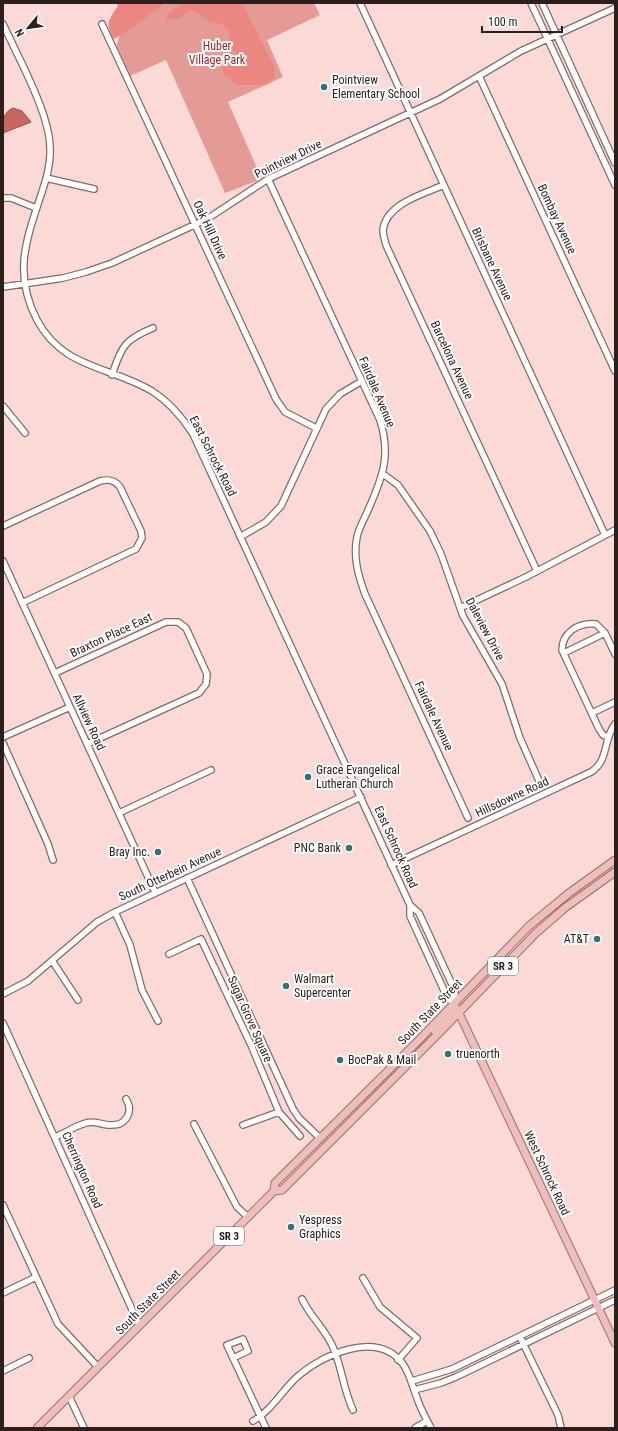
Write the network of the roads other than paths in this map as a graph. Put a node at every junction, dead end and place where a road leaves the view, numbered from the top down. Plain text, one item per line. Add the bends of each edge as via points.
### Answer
1 (360, 3) edge
2 (531, 3) edge
3 (542, 3) edge
4 (615, 8) edge
5 (3, 24) edge
6 (102, 24) dead end
7 (556, 36) junction
8 (548, 39) junction
9 (479, 76) junction
10 (410, 113) junction
11 (615, 163) edge
12 (46, 178) junction
13 (268, 179) junction
14 (444, 185) junction
15 (615, 185) edge
16 (94, 189) dead end
17 (3, 198) edge
18 (36, 208) junction
19 (195, 224) junction
20 (24, 284) junction
21 (3, 287) edge
22 (153, 328) dead end
23 (615, 371) edge
24 (112, 375) junction
25 (362, 381) junction
26 (3, 406) edge
27 (316, 428) junction
28 (25, 433) dead end
29 (383, 474) junction
30 (3, 526) edge
31 (615, 530) edge
32 (605, 535) junction
33 (240, 536) junction
34 (3, 561) edge
35 (537, 571) junction
36 (22, 603) junction
37 (460, 608) junction
38 (605, 633) junction
39 (564, 653) junction
40 (615, 654) edge
41 (55, 673) junction
42 (615, 702) edge
43 (70, 707) junction
44 (592, 714) junction
45 (615, 724) edge
46 (3, 737) edge
47 (608, 737) junction
48 (3, 743) edge
49 (88, 744) junction
50 (211, 770) dead end
51 (540, 783) dead end
52 (361, 797) junction
53 (119, 812) junction
54 (468, 818) dead end
55 (53, 860) dead end
56 (391, 865) junction
57 (613, 868) edge
58 (187, 878) junction
59 (156, 892) junction
60 (410, 905) junction
61 (115, 912) junction
62 (544, 913) junction
63 (549, 921) junction
64 (169, 954) dead end
65 (509, 960) junction
66 (52, 962) junction
67 (3, 994) edge
68 (78, 1000) dead end
69 (454, 1004) junction
70 (459, 1013) junction
71 (158, 1021) dead end
72 (3, 1023) edge
73 (405, 1067) junction
74 (365, 1092) junction
75 (126, 1099) dead end
76 (279, 1112) junction
77 (194, 1124) dead end
78 (243, 1126) dead end
79 (300, 1136) dead end
80 (55, 1137) junction
81 (320, 1138) junction
82 (326, 1145) junction
83 (294, 1164) junction
84 (293, 1178) junction
85 (282, 1190) junction
86 (274, 1191) junction
87 (3, 1205) edge
88 (248, 1217) junction
89 (36, 1276) junction
90 (363, 1278) dead end
91 (615, 1290) edge
92 (3, 1293) edge
93 (302, 1299) dead end
94 (594, 1300) junction
95 (615, 1300) edge
96 (598, 1309) junction
97 (140, 1325) junction
98 (520, 1337) junction
99 (615, 1343) edge
100 (523, 1344) junction
101 (335, 1354) junction
102 (29, 1358) dead end
103 (233, 1358) dead end
104 (398, 1360) junction
105 (98, 1367) junction
106 (3, 1370) edge
107 (412, 1381) junction
108 (414, 1390) junction
109 (68, 1396) junction
110 (353, 1410) dead end
111 (261, 1417) junction
112 (253, 1421) dead end
113 (427, 1421) junction
114 (37, 1428) edge
115 (84, 1428) edge
116 (266, 1428) edge
117 (415, 1428) edge
118 (431, 1428) edge
119 (561, 1428) edge

1 - 10 street, Brisbane Avenue
2 - 8 street
3 - 7 street
4 - 7 street, Pointview Drive
5 - 12 street, East Schrock Road via 45,119 50,147
6 - 19 street, Oak Hill Drive
7 - 8 street, Pointview Drive
7 - 11 street
8 - 9 street, Pointview Drive via 521,51
8 - 15 street
9 - 10 street, Pointview Drive
9 - 23 street, Bombay Avenue
10 - 13 street, Pointview Drive
10 - 14 street, Brisbane Avenue
12 - 16 street
12 - 18 street, East Schrock Road
13 - 19 street, Pointview Drive via 223,210
13 - 25 street, Fairdale Avenue
14 - 32 street, Brisbane Avenue
14 - 35 street, Barcelona Avenue via 403,204 390,214 383,232
17 - 18 street via 11,198
18 - 20 street, East Schrock Road via 24,248
19 - 20 street, Pointview Drive via 112,263 86,272
19 - 27 street, Oak Hill Drive via 280,406 285,412
20 - 21 street
20 - 24 street, East Schrock Road via 37,321 52,340 83,363
22 - 24 street via 136,334 126,344
24 - 33 street, East Schrock Road via 153,391 180,415 193,434
25 - 27 street via 340,394 326,409
25 - 29 street, Fairdale Avenue via 384,433 386,459
26 - 28 street
27 - 33 street via 281,506 266,522
29 - 37 street, Daleview Drive via 398,485 430,531
29 - 54 street, Fairdale Avenue via 358,535 358,576
30 - 36 street via 105,480 117,482 141,532 142,538 136,549
31 - 32 street
32 - 35 street
33 - 52 street, East Schrock Road
34 - 36 street, Allview Road
35 - 37 street
36 - 41 street, Allview Road
37 - 51 street, Daleview Drive via 502,684 520,738
38 - 39 street
38 - 39 street via 596,624 577,627 566,634 562,642
38 - 40 street
39 - 44 street
41 - 43 street, Allview Road
41 - 49 street, Braxton Place East via 166,622 178,622 186,628 206,674 206,684 199,693
42 - 44 street
43 - 46 street
43 - 49 street, Allview Road
44 - 47 street via 603,735
45 - 47 street, Hillsdowne Road
47 - 56 street, Hillsdowne Road via 603,760 591,772
48 - 55 street
49 - 53 street, Allview Road
50 - 53 street
52 - 56 street, East Schrock Road
52 - 58 street, South Otterbein Avenue
53 - 59 street, Allview Road
56 - 60 street, East Schrock Road
57 - 62 main road, South State Street / SR 3
57 - 63 main road, South State Street / SR 3
57 - 63 main road via 551,915
58 - 59 street, South Otterbein Avenue
58 - 81 street via 293,1108 299,1118
59 - 61 street, South Otterbein Avenue
60 - 69 street, East Schrock Road via 410,916 448,997
60 - 69 street, East Schrock Road via 418,913 454,989
61 - 66 street, South Otterbein Avenue via 97,922
61 - 71 street via 130,945 142,990
62 - 65 main road via 542,924 518,946
62 - 69 main road, South State Street / SR 3
63 - 65 main road, South State Street / SR 3
64 - 76 street, Sugar Grove Square via 201,940 251,1045
65 - 70 main road, South State Street / SR 3
66 - 67 street, South Otterbein Avenue via 28,981
66 - 68 street
69 - 70 main road, East Schrock Road
69 - 73 main road via 453,1012 407,1060
69 - 74 main road, South State Street / SR 3
70 - 73 main road, South State Street / SR 3
70 - 94 main road, West Schrock Road
72 - 80 street, Cherrington Road
73 - 82 main road, South State Street / SR 3
74 - 81 main road, South State Street / SR 3
74 - 82 main road via 359,1105 327,1137
75 - 80 street via 130,1105 130,1112 123,1122 111,1126 86,1123
76 - 78 street
76 - 79 street, Sugar Grove Square
77 - 88 street via 237,1207
80 - 97 street, Cherrington Road
81 - 83 main road, South State Street / SR 3
81 - 84 main road via 319,1146 298,1165
82 - 84 main road, South State Street / SR 3
83 - 85 main road via 290,1174 280,1184
83 - 86 main road, South State Street / SR 3 via 275,1183
84 - 85 main road, South State Street / SR 3
85 - 86 main road
86 - 88 main road, South State Street / SR 3
87 - 89 street
88 - 97 main road, South State Street / SR 3
89 - 92 street
89 - 105 street via 58,1324
90 - 104 street via 380,1307 417,1338
91 - 94 street
93 - 101 street via 311,1316 324,1331
94 - 96 main road, West Schrock Road
94 - 98 street
95 - 96 street
96 - 99 main road, West Schrock Road
96 - 100 street
97 - 105 main road, South State Street / SR 3
98 - 100 street
98 - 107 street via 438,1374
100 - 108 street via 441,1383
100 - 119 street via 558,1415
101 - 104 street via 355,1348 374,1348 389,1352
101 - 110 street
101 - 111 street via 310,1367 297,1378
102 - 106 street
103 - 111 street
104 - 107 street
105 - 109 main road, South State Street / SR 3
107 - 108 street
108 - 113 street
109 - 114 main road, South State Street / SR 3
109 - 115 street
111 - 112 street
111 - 116 street
113 - 117 street
113 - 118 street

